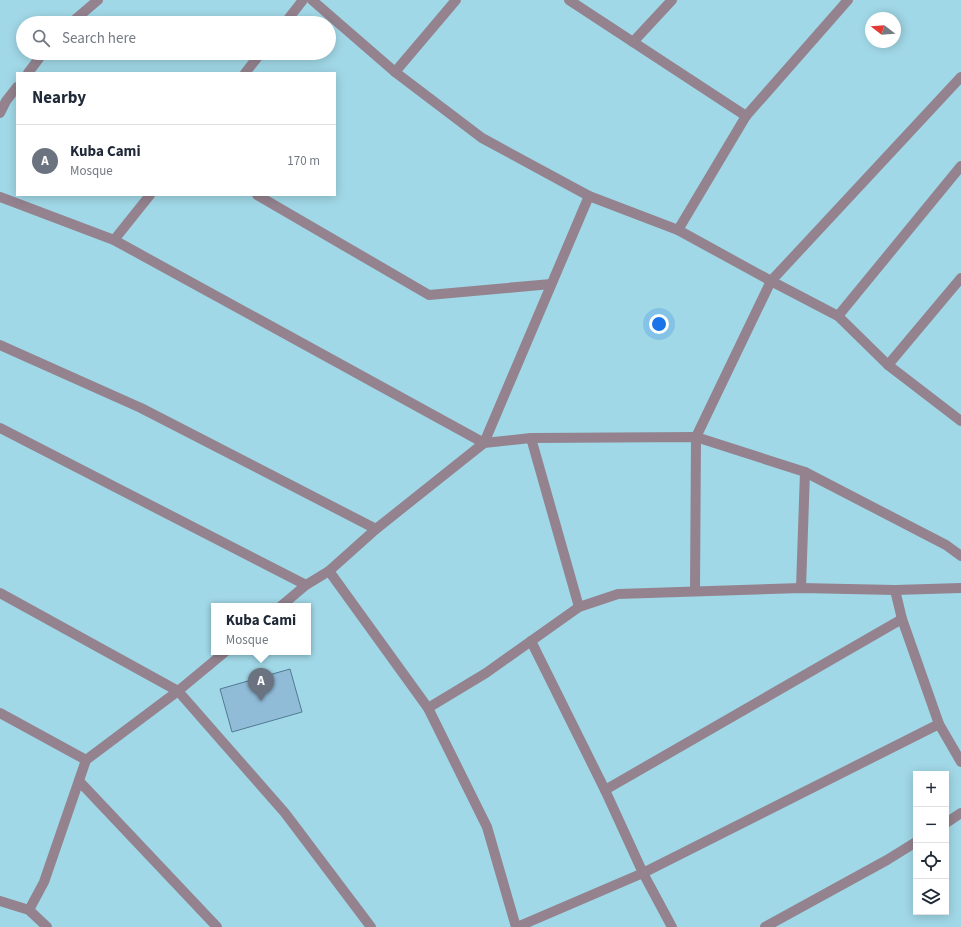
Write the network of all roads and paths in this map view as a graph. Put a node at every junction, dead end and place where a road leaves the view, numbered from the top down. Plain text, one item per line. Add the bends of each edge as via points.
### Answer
1 (98, 0) edge
2 (303, 0) edge
3 (312, 0) edge
4 (456, 0) edge
5 (569, 0) edge
6 (672, 0) edge
7 (848, 0) edge
8 (79, 16) edge
9 (290, 16) edge
10 (330, 16) edge
11 (336, 21) edge
12 (633, 42) junction
13 (38, 60) edge
14 (255, 60) edge
15 (29, 72) edge
16 (246, 72) edge
17 (394, 72) junction
18 (961, 77) edge
19 (16, 88) edge
20 (0, 112) edge
21 (746, 116) junction
22 (961, 166) edge
23 (149, 196) edge
24 (259, 196) edge
25 (589, 196) junction
26 (0, 197) edge
27 (678, 230) junction
28 (114, 240) junction
29 (961, 278) edge
30 (771, 282) junction
31 (551, 284) junction
32 (838, 316) junction
33 (0, 345) edge
34 (888, 365) junction
35 (961, 421) edge
36 (0, 428) edge
37 (696, 437) junction
38 (531, 438) junction
39 (484, 443) junction
40 (805, 472) junction
41 (376, 529) junction
42 (961, 556) edge
43 (329, 571) junction
44 (306, 585) junction
45 (801, 588) junction
46 (961, 588) edge
47 (895, 590) junction
48 (695, 591) junction
49 (0, 593) edge
50 (285, 603) edge
51 (579, 607) junction
52 (902, 619) junction
53 (531, 641) junction
54 (221, 655) edge
55 (178, 691) junction
56 (428, 708) junction
57 (0, 713) edge
58 (939, 724) junction
59 (86, 760) junction
60 (961, 762) edge
61 (79, 781) junction
62 (605, 790) junction
63 (961, 813) edge
64 (949, 821) edge
65 (914, 843) edge
66 (644, 873) junction
67 (0, 901) edge
68 (29, 910) junction
69 (47, 927) edge
70 (217, 927) edge
71 (371, 927) edge
72 (516, 927) edge
73 (672, 927) edge
74 (765, 927) edge

1 - 8 street
2 - 9 street
3 - 10 street
4 - 17 street
5 - 12 street
6 - 12 street
7 - 21 street
11 - 17 street
12 - 21 street
13 - 15 street
14 - 16 street
17 - 25 street via 482,138
18 - 30 street
19 - 20 street
21 - 27 street
22 - 32 street
23 - 28 street
24 - 31 street via 429,295
25 - 27 street
25 - 31 street
26 - 28 street
27 - 30 street
28 - 39 street
29 - 34 street
30 - 32 street
30 - 37 street
31 - 39 street
32 - 34 street
33 - 41 street via 141,408
34 - 35 street
36 - 44 street
37 - 38 street
37 - 40 street
37 - 48 street
38 - 39 street
38 - 51 street
39 - 41 street
40 - 42 street via 946,545
40 - 45 street
41 - 43 street
43 - 44 street
43 - 56 street
44 - 50 street
45 - 47 street
45 - 48 street
46 - 47 street
47 - 52 street
48 - 51 street via 618,594
49 - 55 street
51 - 53 street
52 - 58 street
52 - 62 street
53 - 56 street via 486,673
53 - 62 street
54 - 55 street
55 - 59 street
55 - 71 street via 285,813
56 - 72 street via 487,827
57 - 59 street
58 - 60 street
58 - 66 street
59 - 61 street
61 - 68 street via 44,882
61 - 70 street
62 - 66 street
63 - 64 street
65 - 74 street
66 - 72 street
66 - 73 street
67 - 68 street
68 - 69 street

